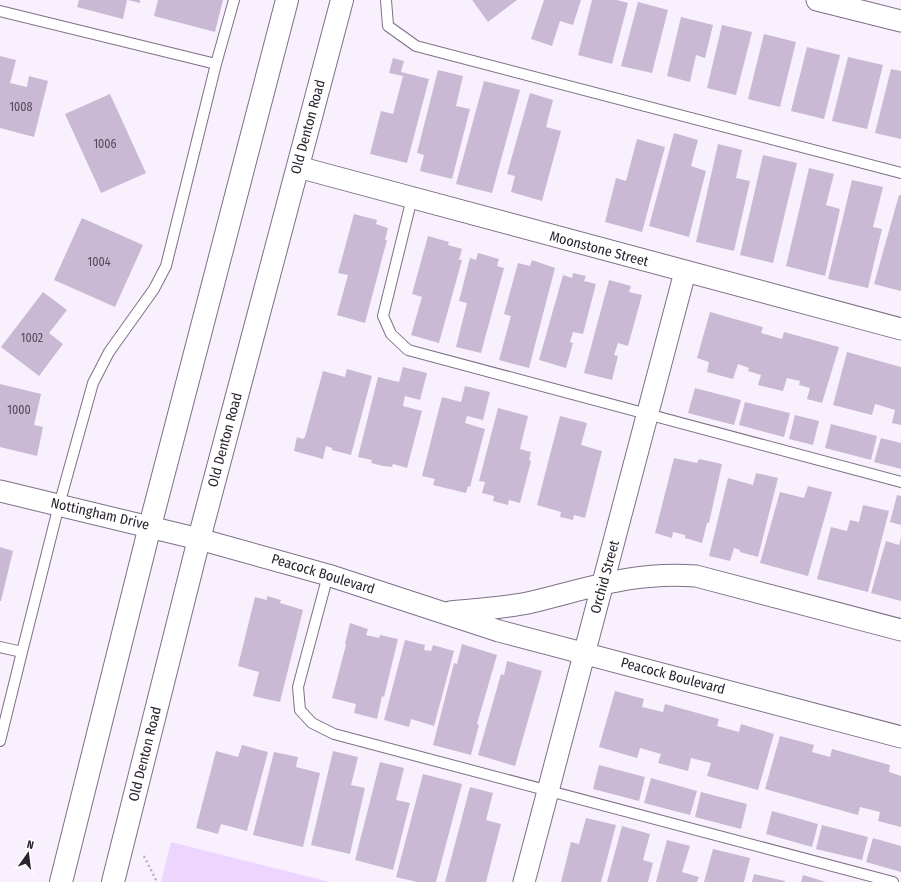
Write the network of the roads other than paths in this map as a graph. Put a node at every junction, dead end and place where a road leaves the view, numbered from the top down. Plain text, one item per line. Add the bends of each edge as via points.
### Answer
1 (234, 0) edge
2 (287, 0) edge
3 (342, 0) edge
4 (386, 0) edge
5 (826, 1) edge
6 (0, 11) edge
7 (901, 21) edge
8 (216, 64) junction
9 (298, 167) junction
10 (901, 173) edge
11 (412, 198) junction
12 (685, 272) junction
13 (901, 329) edge
14 (648, 415) junction
15 (901, 482) edge
16 (0, 491) edge
17 (58, 505) junction
18 (150, 526) junction
19 (199, 539) junction
20 (328, 575) junction
21 (604, 583) junction
22 (446, 613) junction
23 (901, 630) edge
24 (0, 647) edge
25 (22, 652) junction
26 (585, 652) junction
27 (901, 737) edge
28 (0, 742) edge
29 (549, 792) junction
30 (61, 882) edge
31 (113, 882) edge
32 (524, 882) edge
33 (893, 882) edge

1 - 8 lane
2 - 18 main road
3 - 9 main road, Old Denton Road
4 - 10 lane via 388,26 416,46
5 - 7 street
6 - 8 lane
8 - 17 lane via 166,266 154,289 109,352 93,383
9 - 11 street, Moonstone Street
9 - 19 main road, Old Denton Road
11 - 12 street, Moonstone Street
11 - 14 lane via 383,316 390,334 408,350
12 - 13 street, Moonstone Street
12 - 14 street, Orchid Street
14 - 15 lane
14 - 21 street, Orchid Street
16 - 17 street, Nottingham Drive
17 - 18 street, Nottingham Drive
17 - 25 lane
18 - 19 street, Nottingham Drive
18 - 30 main road
19 - 20 street, Peacock Boulevard
19 - 31 main road, Old Denton Road
20 - 22 street, Peacock Boulevard
20 - 29 lane via 298,687 300,710 312,723 334,734
21 - 22 street, Peacock Boulevard via 530,602
21 - 23 street, Peacock Boulevard via 643,576 696,576
21 - 26 street, Orchid Street
22 - 26 street, Peacock Boulevard via 499,631
24 - 25 lane
25 - 28 lane
26 - 27 street, Peacock Boulevard
26 - 29 street, Orchid Street
29 - 32 street, Orchid Street
29 - 33 lane

